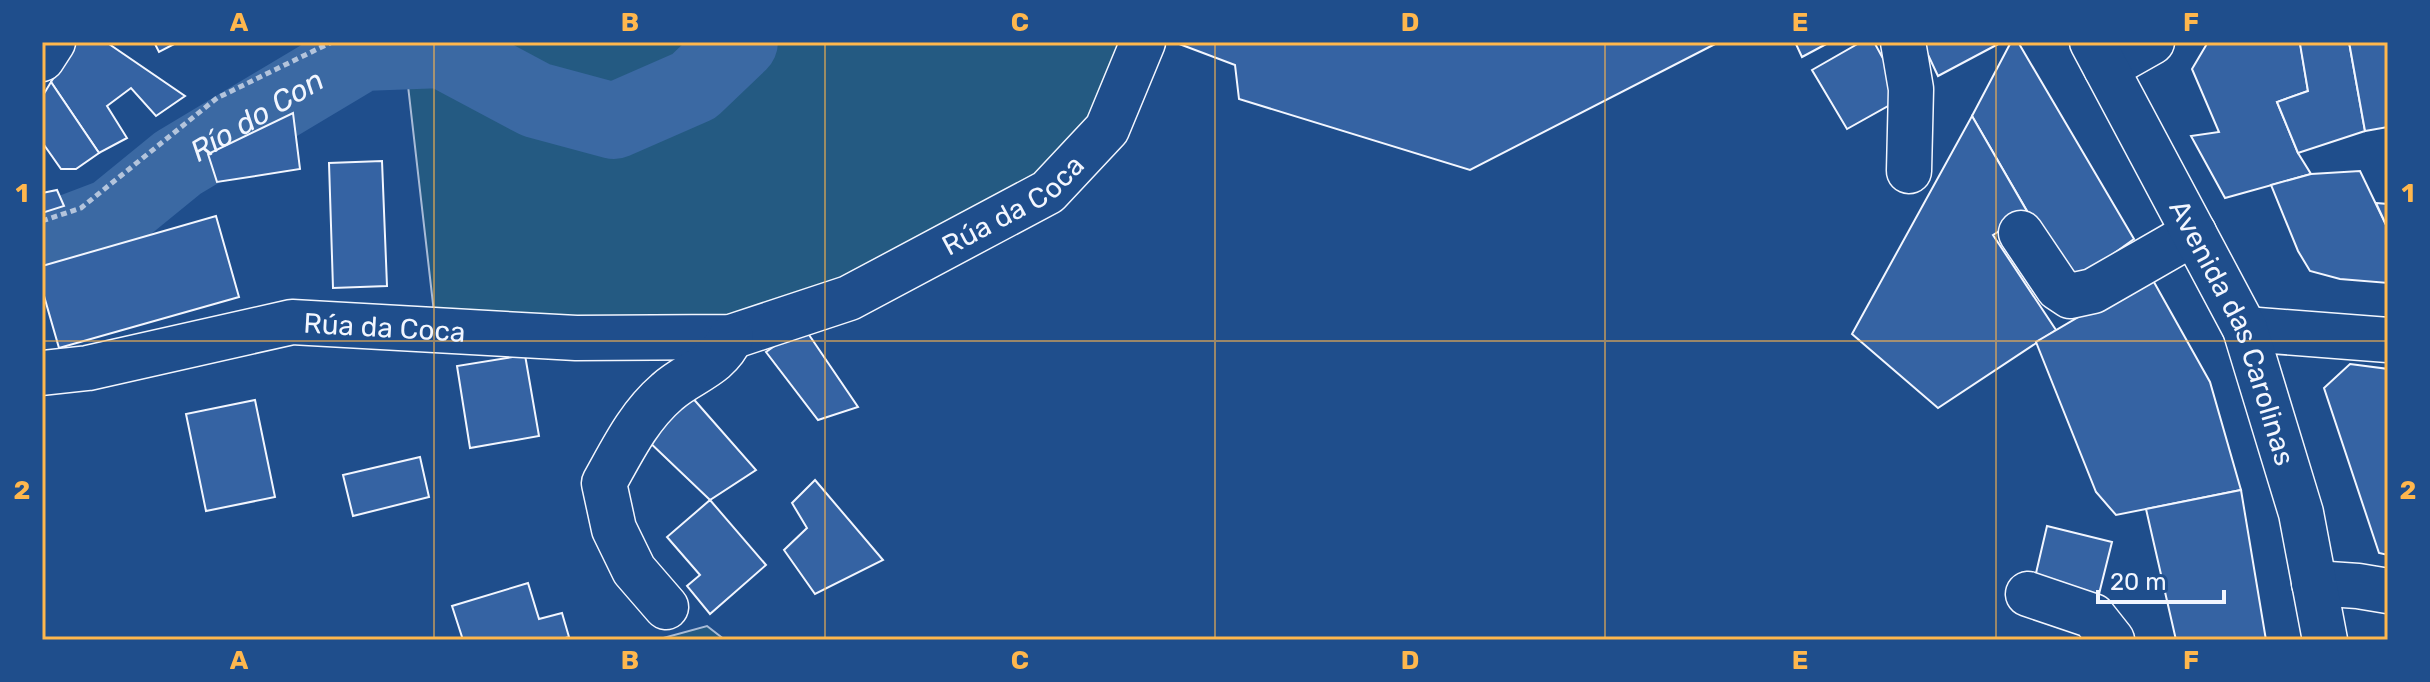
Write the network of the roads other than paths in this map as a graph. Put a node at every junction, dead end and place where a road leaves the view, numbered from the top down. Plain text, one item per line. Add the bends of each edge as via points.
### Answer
1 (53, 42) edge
2 (1143, 42) edge
3 (1903, 42) edge
4 (2152, 42) edge
5 (2099, 55) edge
6 (42, 59) edge
7 (1909, 171) dead end
8 (2021, 233) dead end
9 (2194, 233) junction
10 (2245, 329) junction
11 (731, 337) junction
12 (2388, 340) edge
13 (42, 373) edge
14 (2314, 583) junction
15 (2388, 591) edge
16 (2028, 594) dead end
17 (666, 607) dead end
18 (2112, 640) edge
19 (2325, 640) edge

1 - 6 street
2 - 11 street, Rúa da Coca via 1107,129 1048,192 849,298
3 - 7 street via 1911,89
4 - 5 street
5 - 9 street, Avenida das Carolinas
8 - 9 street via 2058,288 2070,296 2093,291
9 - 10 street, Avenida das Carolinas
10 - 12 street
10 - 14 street, Avenida das Carolinas via 2301,513
11 - 13 street, Rúa da Coca via 576,338 292,322 88,368
11 - 17 street via 726,350 667,391 632,431 604,483 614,529 634,570
14 - 15 street
14 - 19 street, Avenida das Carolinas
16 - 18 street via 2093,616

